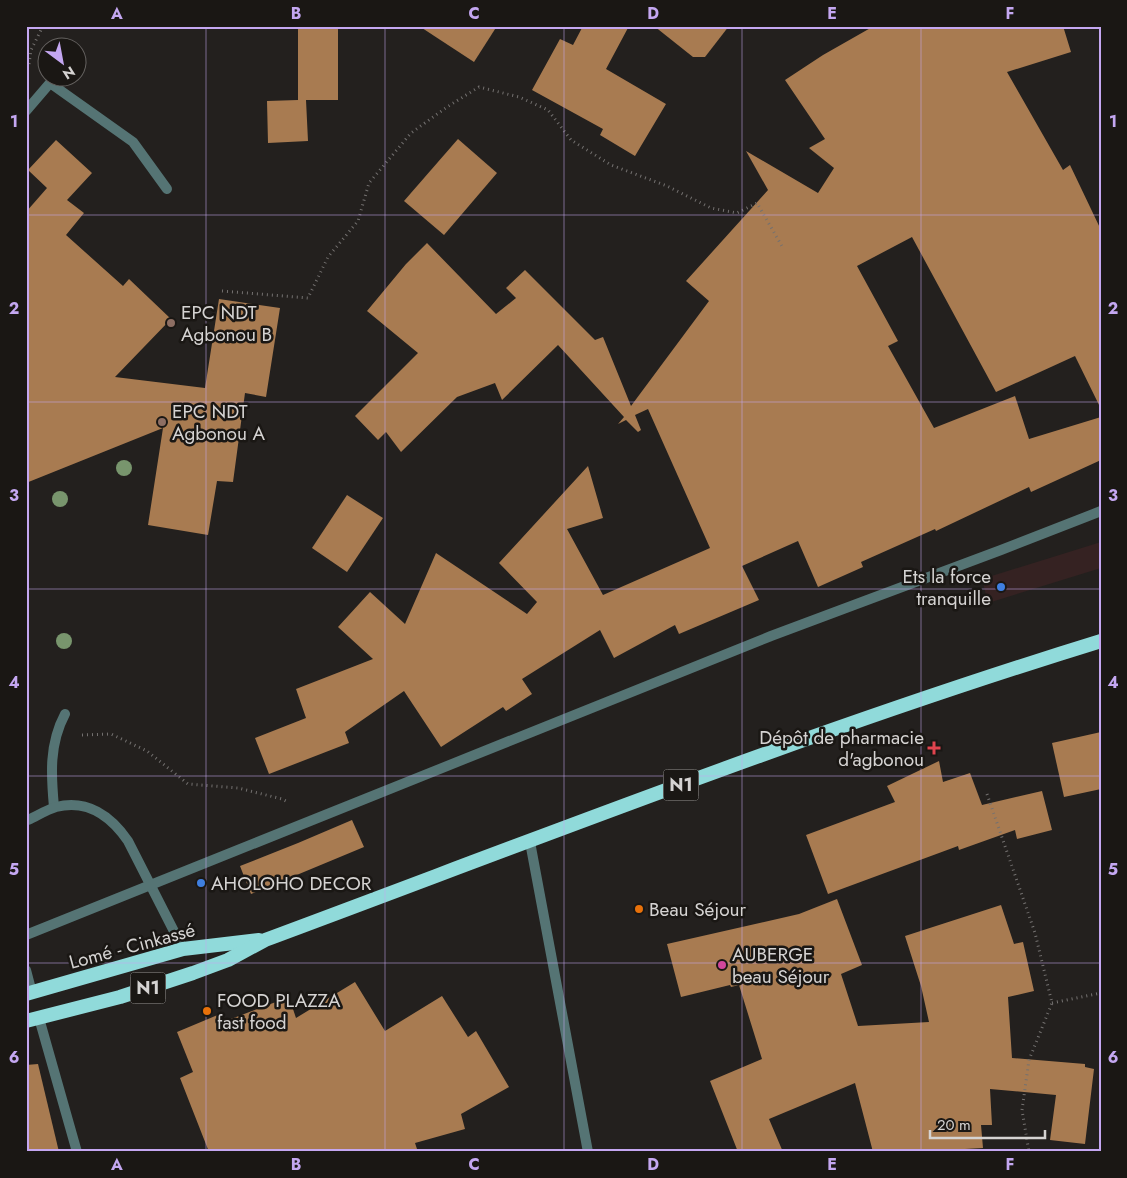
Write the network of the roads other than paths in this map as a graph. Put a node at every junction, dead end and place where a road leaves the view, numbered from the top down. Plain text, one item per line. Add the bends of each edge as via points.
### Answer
1 (26, 111) edge
2 (167, 189) dead end
3 (1101, 511) edge
4 (1101, 641) edge
5 (64, 714) dead end
6 (54, 808) junction
7 (27, 820) edge
8 (530, 842) junction
9 (151, 884) junction
10 (26, 935) edge
11 (265, 940) junction
12 (183, 949) junction
13 (26, 970) edge
14 (29, 994) edge
15 (33, 1020) edge
16 (77, 1152) edge
17 (588, 1152) edge

1 - 2 street via 50,83 133,142
3 - 9 street via 762,640
4 - 8 highway, N1 via 993,674 817,735
5 - 6 street via 56,736 51,770
6 - 7 street
6 - 9 street via 72,804 102,814 121,831
8 - 11 highway, N1
8 - 17 street
9 - 10 street
9 - 12 street
11 - 12 highway, Lomé - Cinkassé / N1
11 - 15 highway, N1 via 228,960 193,973
12 - 14 highway, Lomé - Cinkassé / N1
13 - 14 street
15 - 16 street

